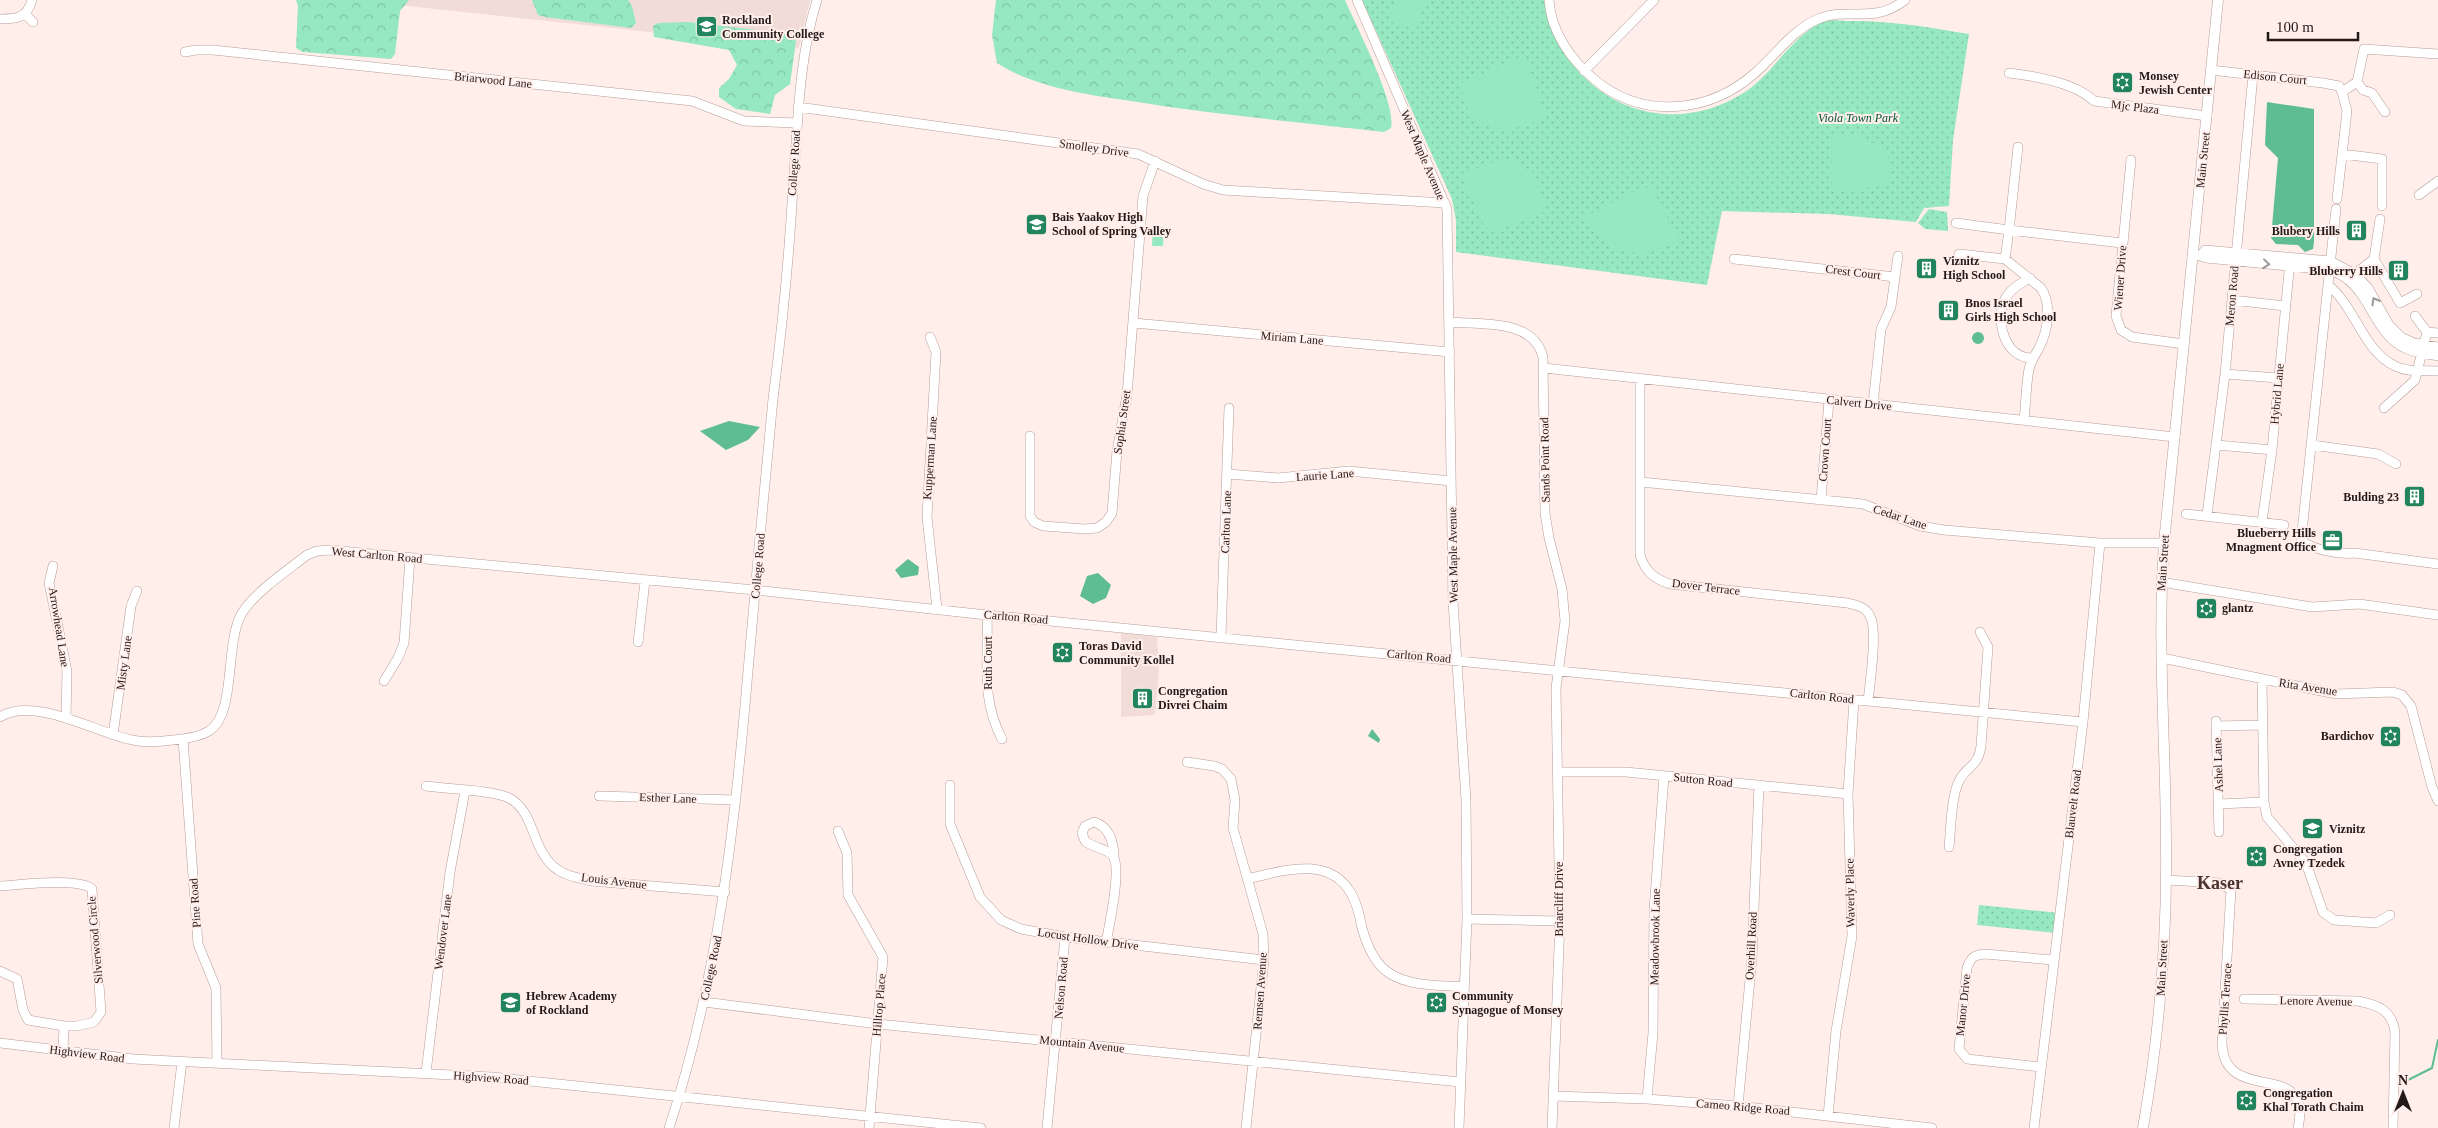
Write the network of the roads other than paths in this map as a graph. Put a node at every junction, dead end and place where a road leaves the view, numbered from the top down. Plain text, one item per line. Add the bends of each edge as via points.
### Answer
1 (32, 0) edge
2 (817, 0) edge
3 (1357, 0) edge
4 (1549, 0) edge
5 (1654, 0) edge
6 (1905, 0) edge
7 (2218, 0) edge
8 (25, 14) junction
9 (0, 19) edge
10 (33, 22) dead end
11 (186, 52) dead end
12 (2438, 54) edge
13 (2211, 70) junction
14 (1584, 71) junction
15 (2009, 73) dead end
16 (2253, 75) junction
17 (2357, 82) junction
18 (2340, 89) junction
19 (798, 107) junction
20 (2385, 112) dead end
21 (2207, 116) junction
22 (797, 124) junction
23 (2018, 147) dead end
24 (2342, 154) junction
25 (2131, 160) dead end
26 (1154, 161) junction
27 (2438, 181) edge
28 (2419, 195) dead end
29 (1445, 203) junction
30 (2382, 206) dead end
31 (2380, 219) dead end
32 (1956, 223) dead end
33 (2009, 230) junction
34 (2122, 243) junction
35 (1959, 254) dead end
36 (2197, 255) junction
37 (1898, 256) dead end
38 (2235, 256) junction
39 (1734, 259) dead end
40 (2006, 259) junction
41 (2374, 259) junction
42 (2290, 262) junction
43 (2330, 266) junction
44 (1895, 277) junction
45 (2352, 277) junction
46 (2030, 278) junction
47 (2328, 285) junction
48 (2417, 294) dead end
49 (2232, 300) junction
50 (2285, 306) junction
51 (2415, 316) dead end
52 (1449, 322) junction
53 (1134, 323) junction
54 (2427, 332) junction
55 (2438, 333) edge
56 (930, 337) dead end
57 (2184, 344) junction
58 (2438, 347) edge
59 (2423, 349) junction
60 (1450, 352) junction
61 (2438, 356) edge
62 (2032, 358) junction
63 (1544, 368) junction
64 (2438, 371) edge
65 (2417, 372) junction
66 (2225, 374) junction
67 (2278, 378) junction
68 (1640, 379) junction
69 (1829, 400) junction
70 (1873, 404) junction
71 (1229, 408) dead end
72 (2384, 408) dead end
73 (2024, 420) junction
74 (1030, 436) dead end
75 (2175, 436) junction
76 (2217, 445) junction
77 (2312, 445) junction
78 (2272, 450) junction
79 (2396, 464) dead end
80 (1228, 474) junction
81 (1451, 481) junction
82 (1641, 482) junction
83 (1821, 500) junction
84 (2186, 514) dead end
85 (2207, 516) junction
86 (2262, 522) junction
87 (2284, 525) dead end
88 (2164, 542) junction
89 (2100, 543) junction
90 (410, 558) junction
91 (2438, 564) edge
92 (53, 566) dead end
93 (645, 581) junction
94 (2161, 582) junction
95 (755, 590) junction
96 (137, 591) dead end
97 (936, 609) junction
98 (988, 615) junction
99 (2438, 615) edge
100 (1980, 632) dead end
101 (1221, 636) junction
102 (638, 642) dead end
103 (2162, 658) junction
104 (1457, 660) junction
105 (1558, 669) junction
106 (384, 680) dead end
107 (2262, 680) junction
108 (1854, 700) junction
109 (1868, 701) junction
110 (1984, 714) junction
111 (0, 717) edge
112 (66, 718) junction
113 (2083, 722) junction
114 (2262, 725) junction
115 (113, 735) junction
116 (1002, 739) dead end
117 (183, 740) junction
118 (1187, 762) dead end
119 (1558, 772) junction
120 (1664, 776) junction
121 (950, 785) dead end
122 (1759, 785) junction
123 (426, 786) dead end
124 (465, 791) junction
125 (1848, 794) junction
126 (599, 796) dead end
127 (736, 800) junction
128 (2438, 801) edge
129 (2264, 802) junction
130 (2219, 804) junction
131 (838, 831) dead end
132 (2219, 832) dead end
133 (1949, 847) dead end
134 (1114, 859) dead end
135 (1247, 879) junction
136 (2166, 880) junction
137 (0, 886) edge
138 (725, 892) junction
139 (2390, 915) dead end
140 (1467, 918) junction
141 (1560, 921) junction
142 (1065, 937) junction
143 (1106, 943) junction
144 (1264, 960) junction
145 (2053, 960) junction
146 (0, 971) edge
147 (1464, 987) junction
148 (2244, 999) dead end
149 (704, 1002) junction
150 (878, 1024) junction
151 (64, 1026) junction
152 (1056, 1040) junction
153 (0, 1044) edge
154 (63, 1051) junction
155 (182, 1062) junction
156 (1253, 1063) junction
157 (217, 1064) junction
158 (2041, 1067) junction
159 (426, 1073) junction
160 (1460, 1082) junction
161 (680, 1096) junction
162 (1553, 1096) junction
163 (1647, 1099) junction
164 (1738, 1106) junction
165 (1828, 1116) junction
166 (870, 1118) junction
167 (1856, 1123) edge
168 (174, 1128) edge
169 (669, 1128) edge
170 (870, 1128) edge
171 (981, 1128) edge
172 (1047, 1128) edge
173 (1246, 1128) edge
174 (1459, 1128) edge
175 (1552, 1128) edge
176 (1932, 1128) edge
177 (2034, 1128) edge
178 (2142, 1128) edge
179 (2298, 1128) edge
180 (2393, 1128) edge

1 - 8 street
2 - 19 street, College Road via 804,57
3 - 29 street, West Maple Avenue
4 - 14 street via 1564,47
5 - 14 street
6 - 14 street via 1892,10 1873,15 1836,14 1800,29 1756,73 1733,91 1709,102 1663,108 1639,103 1606,89
7 - 13 main road, Main Street
8 - 9 street via 20,18
8 - 10 street
11 - 22 street, Briarwood Lane via 213,50 692,101 744,122
12 - 17 street via 2364,48
13 - 16 street, Edison Court
13 - 21 main road, Main Street
15 - 21 street, Mjc Plaza via 2081,90 2094,102
16 - 18 street, Edison Court
16 - 38 street, Meron Road
17 - 18 street
17 - 20 street via 2363,90 2372,93
18 - 24 street via 2347,111
19 - 22 street, College Road
19 - 26 street, Smolley Drive via 1112,150 1138,154
21 - 36 main road, Main Street
22 - 95 street, College Road via 780,348
23 - 33 street
24 - 30 street via 2382,159
24 - 43 street
25 - 34 street, Wiener Drive
26 - 29 street, Smolley Drive via 1223,190
26 - 53 street, Sophia Street via 1143,196
27 - 28 street
29 - 52 street, West Maple Avenue
31 - 41 street
32 - 33 street
33 - 34 street
33 - 40 street
34 - 57 street, Wiener Drive via 2116,316 2120,330 2132,336
35 - 40 street
36 - 38 street via 2206,250
36 - 57 main road, Main Street
37 - 44 street
38 - 42 street
38 - 49 street, Meron Road
39 - 44 street, Crest Court
40 - 46 street
41 - 45 street
41 - 48 street via 2400,303
42 - 43 street
42 - 50 street, Hybrid Lane
43 - 45 street
43 - 47 street
44 - 70 street, Crest Court via 1891,307 1881,329
45 - 59 street via 2368,288 2389,325 2401,337
46 - 62 street via 2042,288 2047,302 2043,340
46 - 62 street via 2016,286 2007,297 2001,322 2010,348 2024,358
47 - 65 street via 2338,293 2379,353 2395,366
47 - 77 street
49 - 50 street
49 - 66 street, Meron Road
50 - 67 street, Hybrid Lane
51 - 54 street
52 - 60 street, West Maple Avenue
52 - 63 street, Sands Point Road via 1512,328 1527,333 1540,347
53 - 60 street, Miriam Lane
53 - 74 street, Sophia Street via 1127,395 1117,451 1114,503 1106,522 1085,530 1043,526 1034,522 1030,516
54 - 55 street
54 - 59 street
56 - 97 street, Kupperman Lane via 936,352 927,516
57 - 75 main road, Main Street
58 - 59 street
59 - 61 street
59 - 65 street
60 - 81 street, West Maple Avenue
62 - 73 street
63 - 68 street, Calvert Drive
63 - 105 street, Sands Point Road via 1545,512 1562,589 1565,621
64 - 65 street
65 - 72 street via 2415,380
66 - 67 street
66 - 76 street, Meron Road
67 - 78 street, Hybrid Lane
68 - 69 street, Calvert Drive
68 - 82 street, Dover Terrace
69 - 70 street, Calvert Drive
69 - 83 street, Crown Court
70 - 73 street, Calvert Drive
71 - 80 street, Carlton Lane
73 - 75 street, Calvert Drive
75 - 88 main road, Main Street
76 - 78 street
76 - 85 street, Meron Road
77 - 79 street via 2378,454
77 - 91 street via 2301,541 2308,546 2343,554
78 - 86 street, Hybrid Lane
80 - 81 street, Laurie Lane via 1278,478 1350,471
80 - 101 street, Carlton Lane
81 - 104 street, West Maple Avenue
82 - 83 street, Cedar Lane
82 - 109 street, Dover Terrace via 1640,555 1647,570 1659,580 1670,584 1847,603 1864,609 1874,629
83 - 89 street, Cedar Lane via 1863,504 1920,526 1944,530
84 - 85 street
85 - 86 street
86 - 87 street
88 - 89 street
88 - 94 main road, Main Street
89 - 113 street, Blauvelt Road
90 - 93 street, West Carlton Road
90 - 106 street via 404,643
90 - 117 street, West Carlton Road via 317,550 288,569 243,612 235,629 226,700 217,724 199,736
92 - 112 street, Arrowhead Lane via 49,582 67,671
93 - 95 street, West Carlton Road
93 - 102 street
94 - 99 street via 2312,607 2359,604
94 - 103 main road, Main Street
95 - 97 street, Carlton Road
95 - 127 street, College Road
96 - 115 street, Misty Lane via 131,606
97 - 98 street, Carlton Road
98 - 101 street, Carlton Road
98 - 116 street, Ruth Court via 988,708
100 - 110 street via 1988,647
101 - 104 street, Carlton Road
103 - 107 street, Rita Avenue
103 - 136 main road, Main Street
104 - 105 street, Carlton Road
104 - 140 street, West Maple Avenue via 1466,800
105 - 108 street, Carlton Road
105 - 119 street, Briarcliff Drive
107 - 114 street
107 - 128 street, Rita Avenue via 2336,694 2393,692 2402,695 2411,706
108 - 109 street, Carlton Road
108 - 125 street, Waverly Place
109 - 110 street, Carlton Road
110 - 113 street, Carlton Road
110 - 133 street via 1979,756 1959,782
111 - 112 street, West Carlton Road via 17,711 33,711
112 - 115 street, West Carlton Road
113 - 145 street, Blauvelt Road
114 - 129 street
114 - 130 street, Ashel Lane via 2216,724
115 - 117 street, West Carlton Road via 146,742
117 - 157 street, Pine Road via 198,944 216,988
118 - 135 street, Remsen Avenue via 1222,769 1231,779 1233,828
119 - 120 street, Sutton Road via 1626,772
119 - 141 street, Briarcliff Drive
120 - 122 street, Sutton Road
120 - 163 street, Meadowbrook Lane via 1654,910 1653,1033
121 - 142 street, Locust Hollow Drive via 950,824 980,897 1001,920 1021,929
122 - 125 street, Sutton Road
122 - 164 street, Overhill Road via 1752,958
123 - 124 street, Louis Avenue
124 - 138 street, Louis Avenue via 499,794 511,799 525,812 543,856 571,876 591,881
124 - 159 street, Wendover Lane via 450,872
125 - 165 street, Waverly Place via 1852,936 1836,1031
126 - 127 street, Esther Lane
127 - 138 street, College Road
129 - 130 street, Ashel Lane
129 - 139 street via 2267,817 2306,863 2323,912 2334,920 2376,923
130 - 132 street, Ashel Lane
131 - 150 street, Hilltop Place via 846,854 848,895 883,957
134 - 143 street via 1113,905
135 - 144 street, Remsen Avenue via 1263,934
135 - 147 street via 1293,868 1313,868 1331,874 1352,895 1366,943 1389,973 1404,980
136 - 178 main road, Main Street via 2160,1007
136 - 179 street, Phyllis Terrace via 2220,883 2232,890 2222,1042 2225,1062 2243,1078 2273,1082 2286,1088 2301,1111
137 - 151 street, Silverwood Circle via 72,883 87,884 92,888 101,1012 94,1022
138 - 149 street, College Road
140 - 141 street
140 - 147 street, West Maple Avenue
141 - 162 street, Briarcliff Drive
142 - 143 street, Locust Hollow Drive
142 - 152 street, Nelson Road
143 - 144 street, Locust Hollow Drive
144 - 156 street, Remsen Avenue
145 - 158 street, Blauvelt Road
145 - 158 street, Manor Drive via 1985,954 1970,958 1960,1028 1959,1049 1967,1059
146 - 151 street, Silverwood Circle via 17,979 28,1020
147 - 160 street, West Maple Avenue
148 - 180 street, Lenore Avenue via 2358,1001 2385,1010 2391,1017 2395,1032
149 - 150 street, Mountain Avenue
149 - 161 street, College Road
150 - 152 street, Mountain Avenue
150 - 166 street, Hilltop Place
151 - 154 street
152 - 156 street, Mountain Avenue
152 - 172 street, Nelson Road
153 - 154 street, Highview Road
154 - 155 street, Highview Road
155 - 157 street, Highview Road
155 - 168 street
156 - 160 street, Mountain Avenue
156 - 173 street, Remsen Avenue
157 - 159 street, Highview Road
158 - 177 street, Blauvelt Road
159 - 161 street, Highview Road
160 - 174 street, West Maple Avenue
161 - 166 street, Highview Road
161 - 169 street, College Road
162 - 163 street, Cameo Ridge Road
162 - 175 street, Briarcliff Drive
163 - 164 street, Cameo Ridge Road
164 - 165 street, Cameo Ridge Road
165 - 167 street, Cameo Ridge Road
166 - 170 street, Hilltop Place
166 - 171 street, Highview Road
167 - 176 street, Cameo Ridge Road

